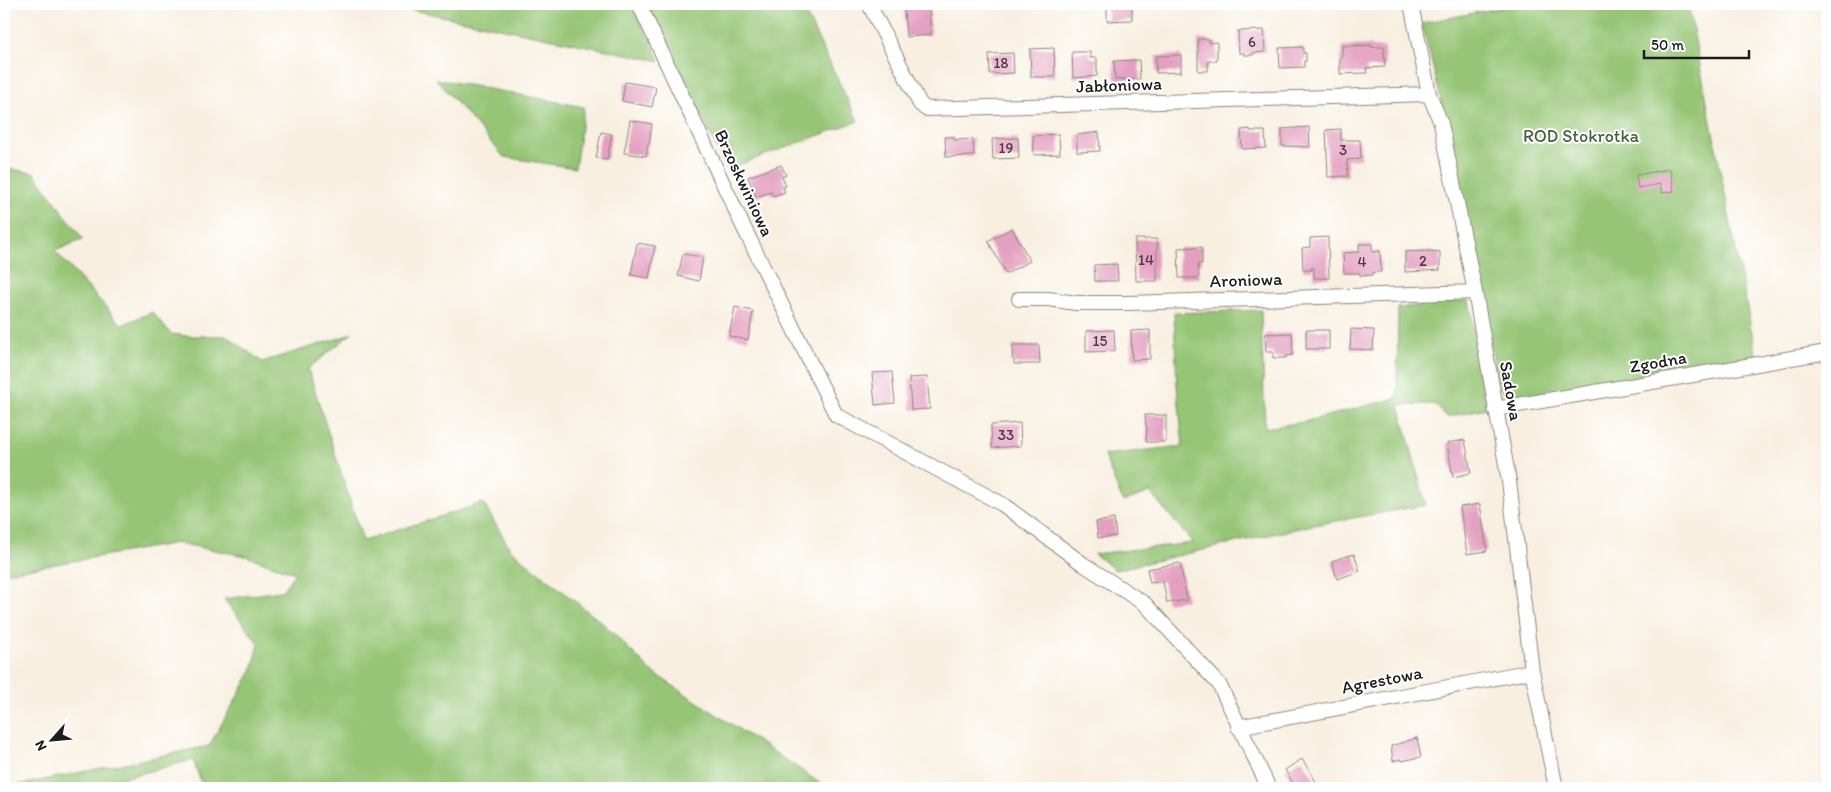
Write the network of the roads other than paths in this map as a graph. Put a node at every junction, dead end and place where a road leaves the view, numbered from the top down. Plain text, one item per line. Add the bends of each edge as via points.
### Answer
1 (639, 4) edge
2 (1411, 4) edge
3 (871, 8) dead end
4 (1429, 94) junction
5 (1475, 292) junction
6 (1019, 299) dead end
7 (1827, 352) edge
8 (1495, 409) junction
9 (1532, 671) junction
10 (1238, 727) junction
11 (1269, 788) edge
12 (1556, 788) edge

1 - 10 street, Brzoskwiniowa via 836,415 1002,504 1082,564 1145,604 1219,684
2 - 4 street, Sadowa
3 - 4 street, Jabłoniowa via 920,104 926,109
4 - 5 street, Sadowa via 1441,123
5 - 6 street, Aroniowa via 1128,303
5 - 8 street, Sadowa
7 - 8 street, Zgodna
8 - 9 street, Sadowa via 1509,482
9 - 10 street, Agrestowa
9 - 12 street, Sadowa
10 - 11 street, Brzoskwiniowa

